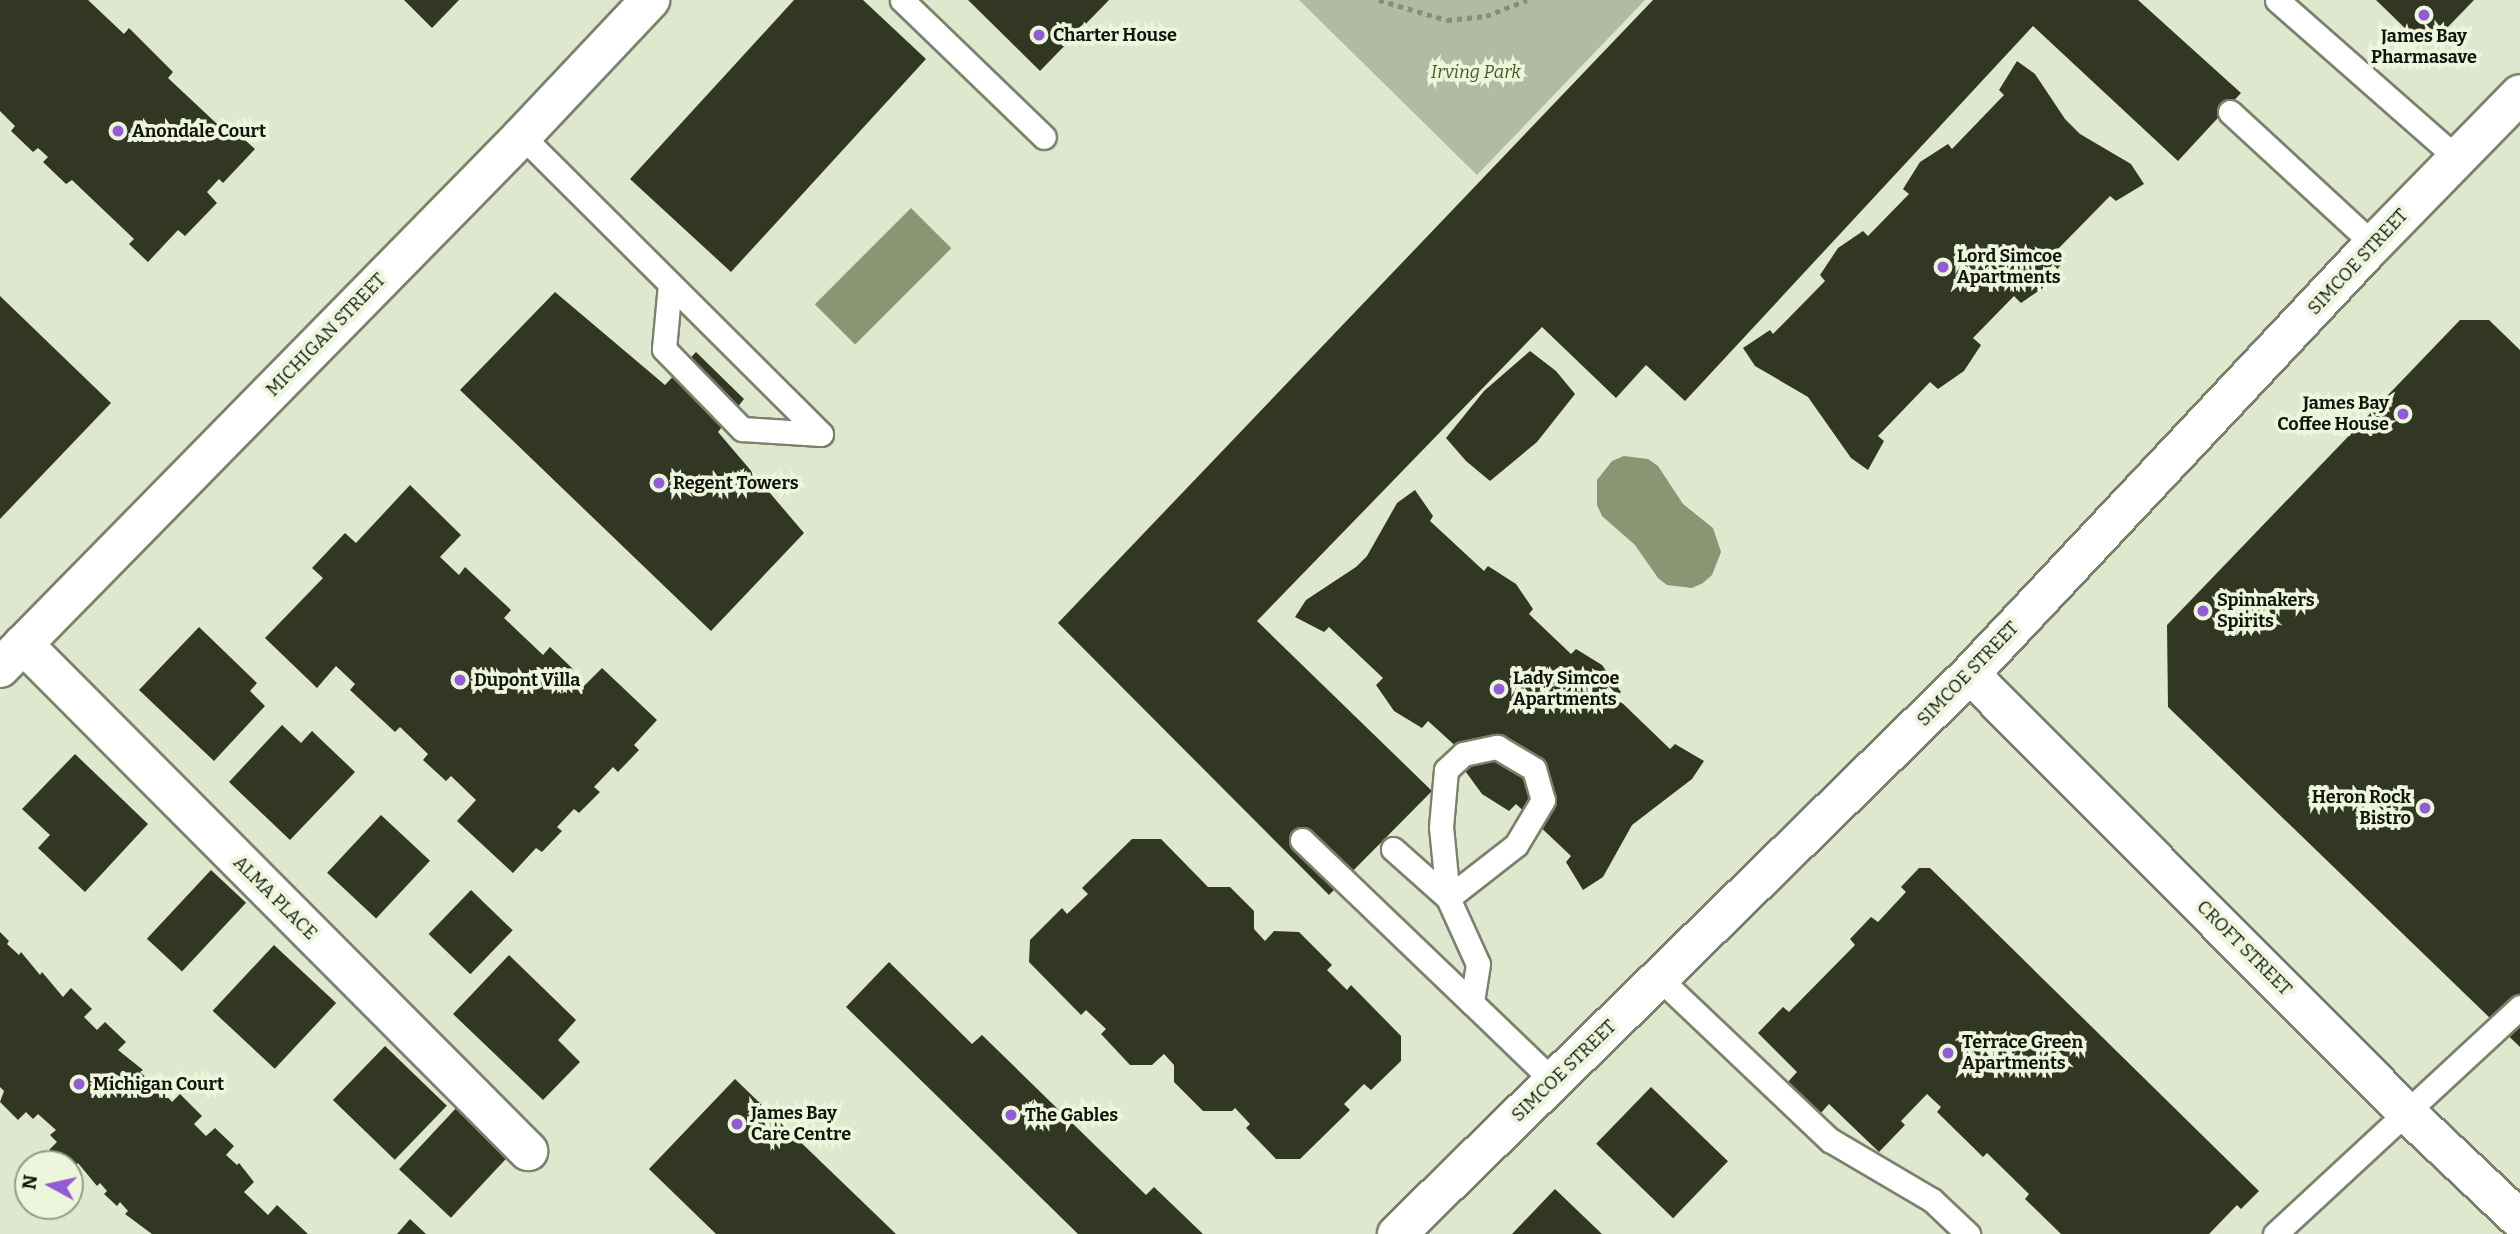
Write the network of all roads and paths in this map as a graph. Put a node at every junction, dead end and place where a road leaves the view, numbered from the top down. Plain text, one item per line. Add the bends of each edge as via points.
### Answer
1 (650, 0) edge
2 (902, 0) edge
3 (1379, 0) edge
4 (1527, 0) edge
5 (2277, 0) edge
6 (2520, 94) edge
7 (2230, 112) dead end
8 (522, 136) junction
9 (1044, 137) dead end
10 (2456, 157) junction
11 (2374, 244) junction
12 (670, 284) junction
13 (11, 656) edge
14 (1970, 674) junction
15 (1302, 840) dead end
16 (1393, 849) dead end
17 (1448, 898) junction
18 (1659, 978) junction
19 (1472, 1003) junction
20 (2520, 1007) edge
21 (1553, 1082) junction
22 (2408, 1114) junction
23 (528, 1151) dead end
24 (2520, 1220) edge
25 (1397, 1234) edge
26 (1968, 1234) edge
27 (2275, 1234) edge

1 - 8 street, MICHIGAN STREET
2 - 9 lane
3 - 4 path via 1447,20 1486,16
5 - 10 lane
6 - 10 street, SIMCOE STREET
7 - 11 lane
8 - 12 lane
8 - 13 street, MICHIGAN STREET
10 - 11 street, SIMCOE STREET
11 - 14 street, SIMCOE STREET
12 - 12 lane via 793,406 821,435 742,429 664,349
13 - 23 street, ALMA PLACE
14 - 18 street, SIMCOE STREET
14 - 22 street, CROFT STREET
15 - 19 lane
16 - 17 lane
17 - 17 lane via 1441,827 1446,770 1463,754 1497,747 1534,769 1543,800 1516,845
17 - 19 lane via 1478,964
18 - 21 street, SIMCOE STREET
18 - 26 lane via 1830,1140 1932,1200
19 - 21 lane
20 - 22 lane
21 - 25 street, SIMCOE STREET
22 - 24 street, CROFT STREET
22 - 27 lane

